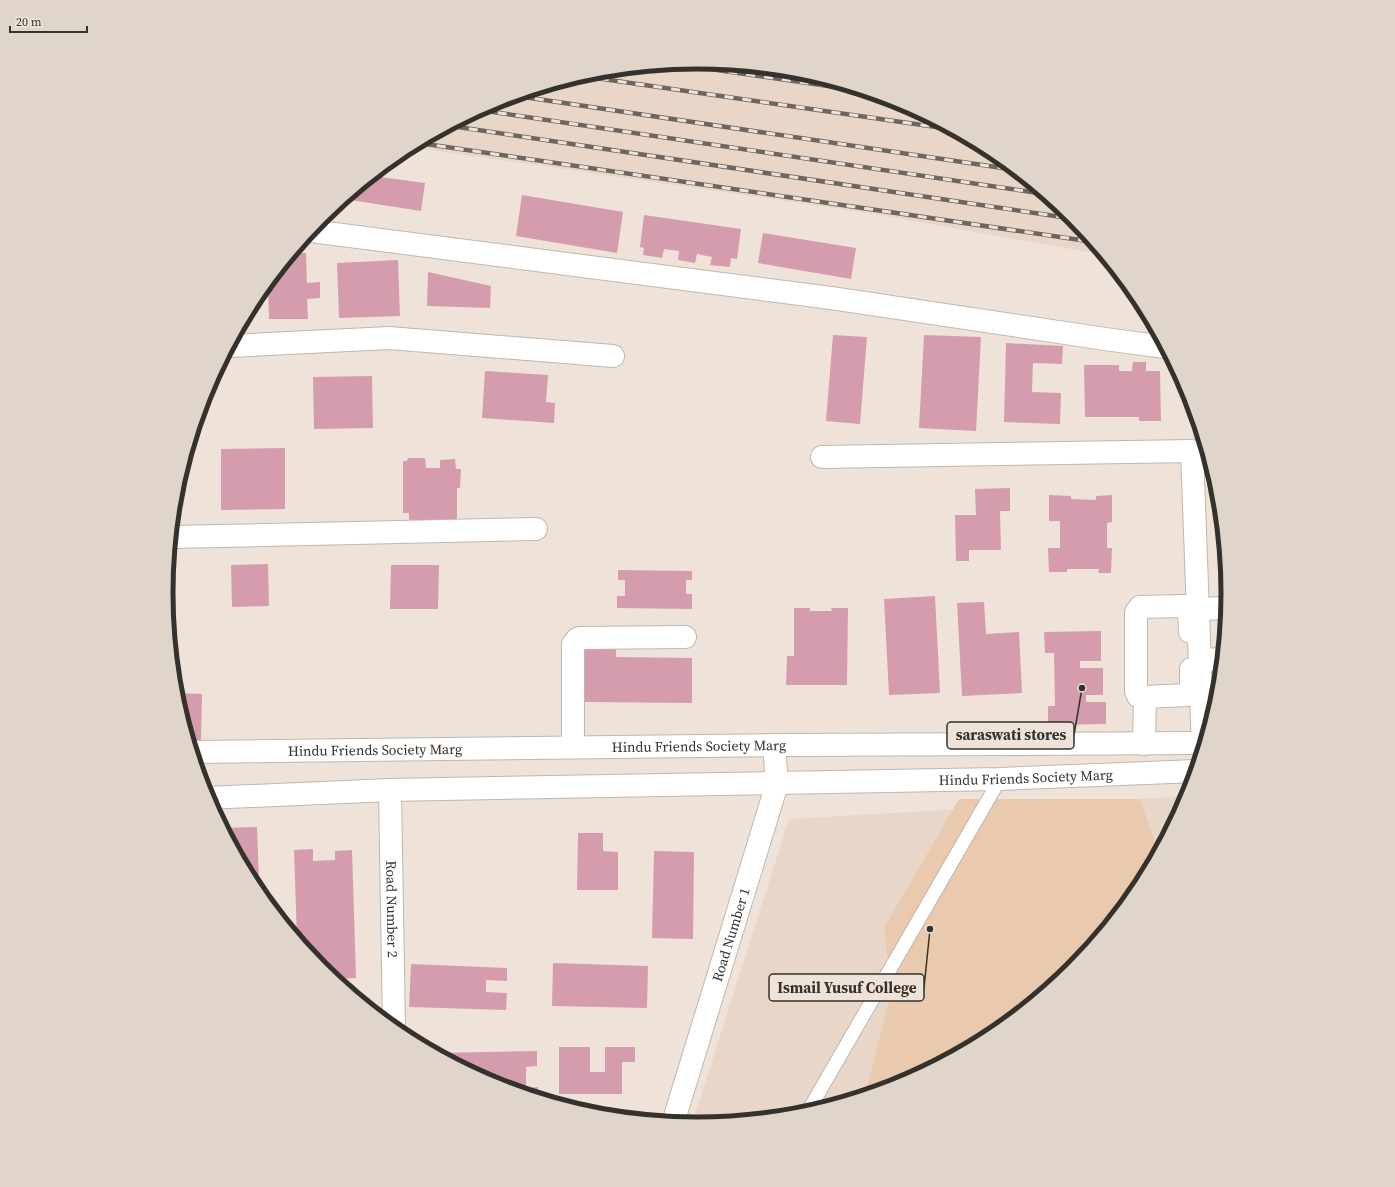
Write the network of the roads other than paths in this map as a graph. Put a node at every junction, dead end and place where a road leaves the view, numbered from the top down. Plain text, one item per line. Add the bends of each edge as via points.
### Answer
1 (318, 232) edge
2 (235, 346) edge
3 (1160, 346) edge
4 (613, 356) dead end
5 (822, 457) dead end
6 (536, 529) dead end
7 (176, 537) edge
8 (1198, 609) junction
9 (1222, 609) edge
10 (685, 637) dead end
11 (1218, 659) edge
12 (1200, 660) junction
13 (1145, 697) dead end
14 (1203, 731) edge
15 (1144, 744) junction
16 (774, 745) junction
17 (1199, 745) edge
18 (573, 747) junction
19 (198, 752) edge
20 (1191, 771) edge
21 (1000, 779) junction
22 (777, 784) junction
23 (390, 790) junction
24 (215, 798) edge
25 (394, 1021) edge
26 (812, 1105) edge
27 (675, 1117) edge

1 - 3 street via 831,298
2 - 4 street via 389,338
5 - 8 street via 1192,451
6 - 7 street
8 - 9 street
8 - 12 street
10 - 18 street via 580,638 575,641
11 - 12 street
12 - 14 street
13 - 15 street
15 - 16 street, Hindu Friends Society Marg
15 - 17 street, Hindu Friends Society Marg
16 - 18 street, Hindu Friends Society Marg
16 - 22 street, Road Number 1
18 - 19 street, Hindu Friends Society Marg
20 - 21 street, Hindu Friends Society Marg
21 - 22 street, Hindu Friends Society Marg
21 - 26 lane
22 - 23 street, Hindu Friends Society Marg
22 - 27 street, Road Number 1
23 - 24 street, Hindu Friends Society Marg
23 - 25 street, Road Number 2

